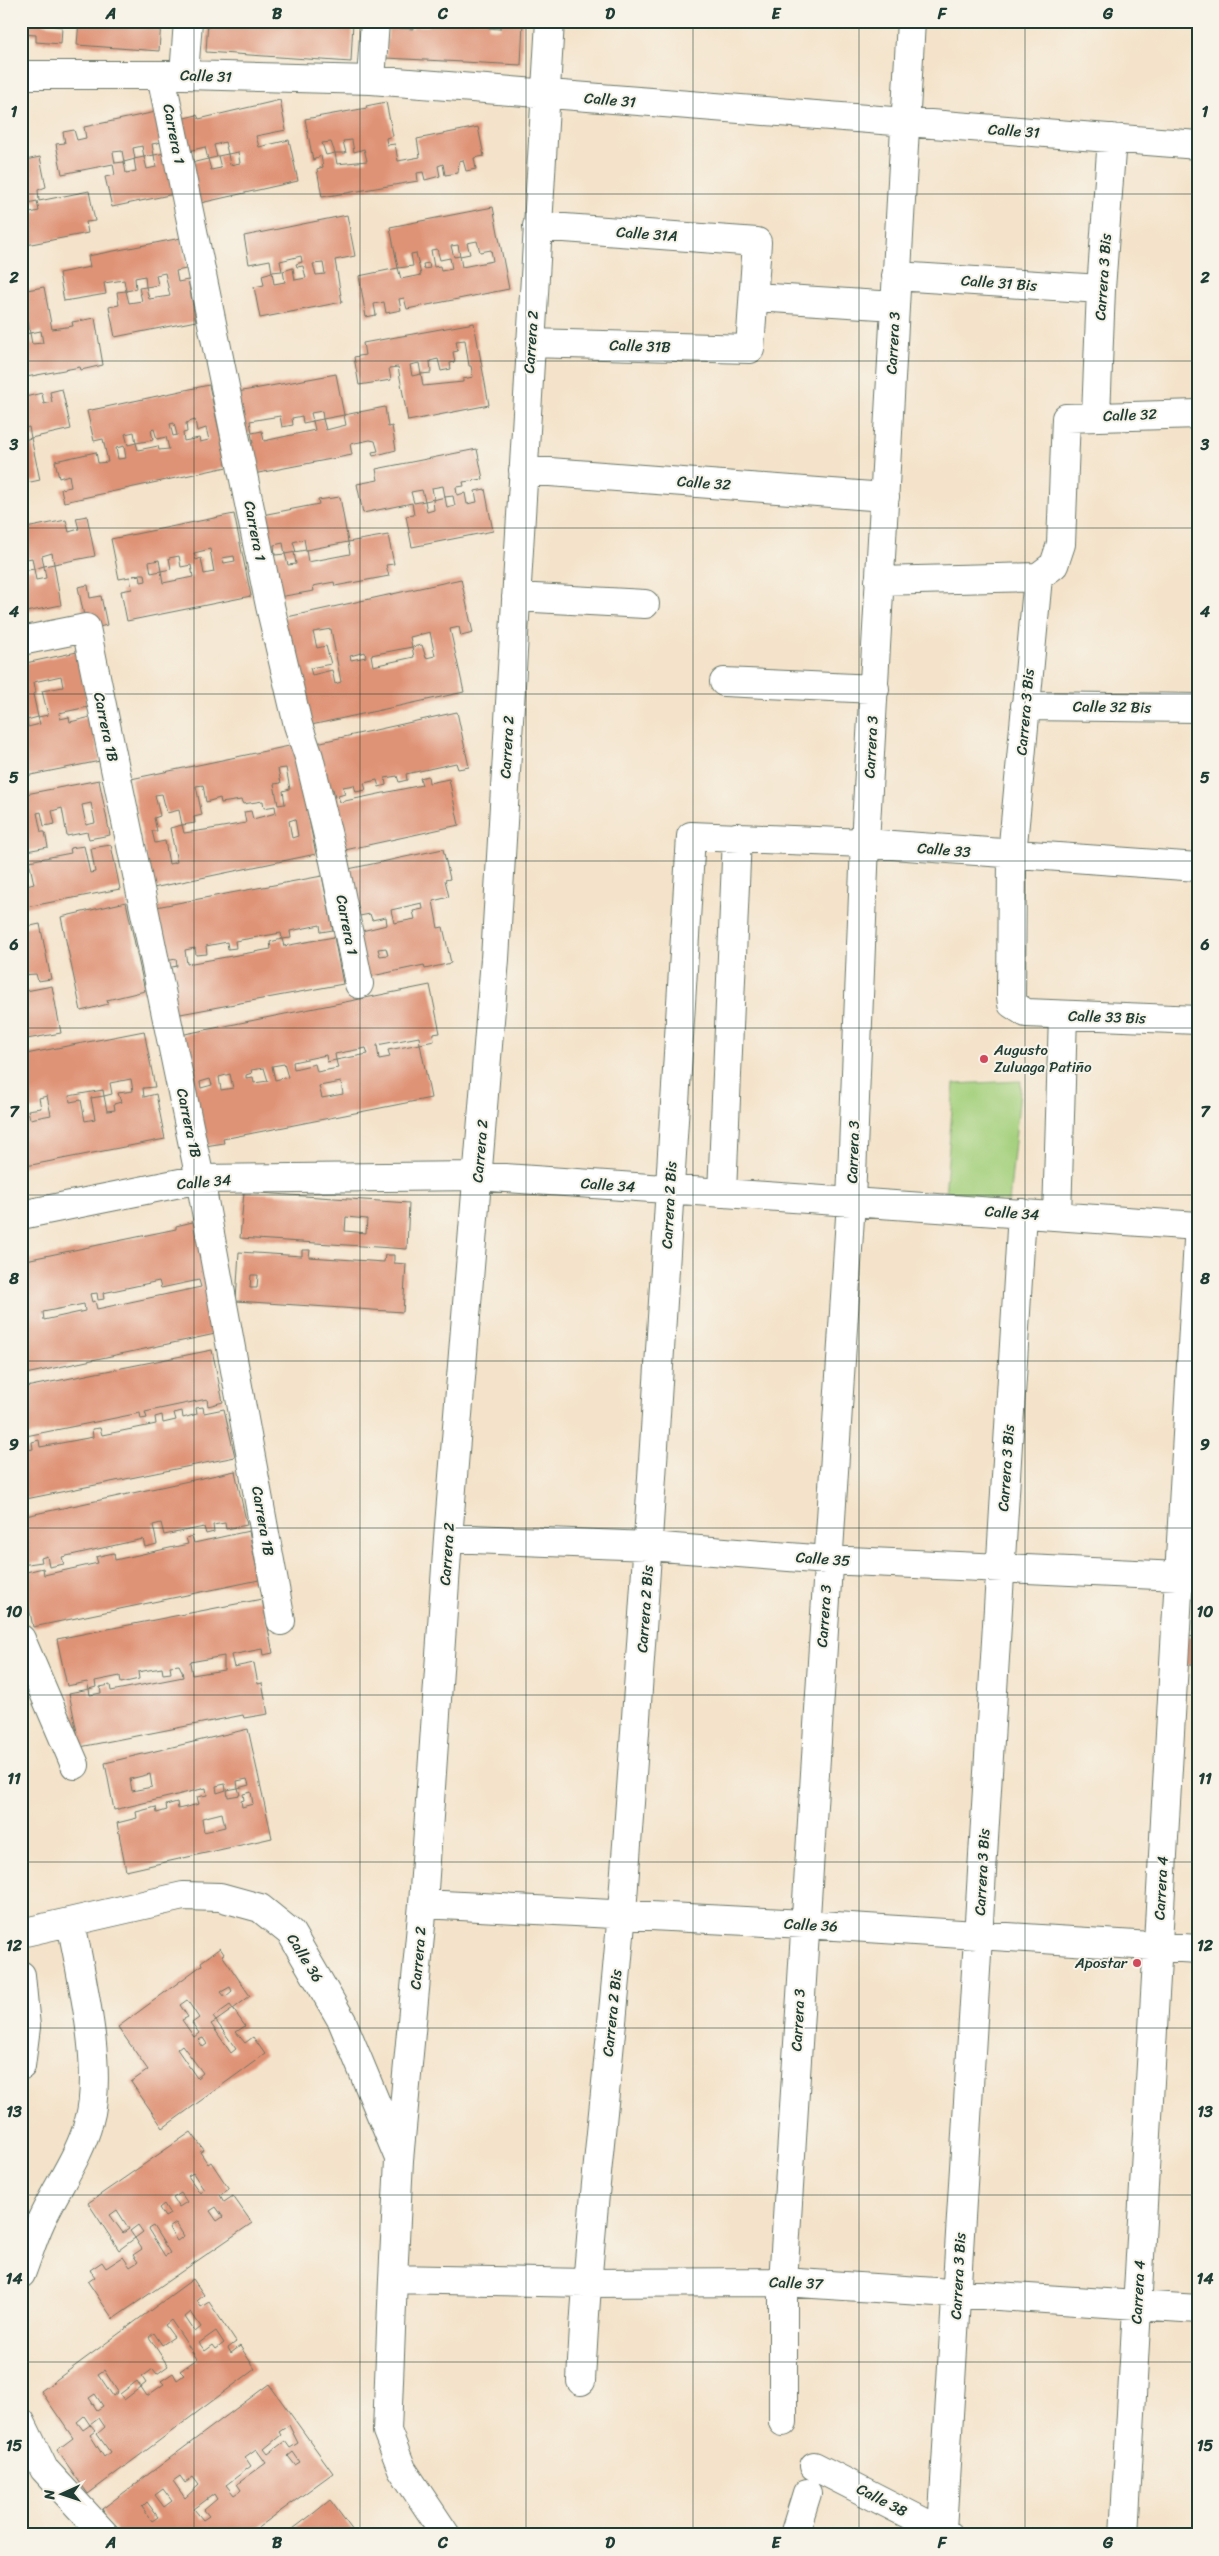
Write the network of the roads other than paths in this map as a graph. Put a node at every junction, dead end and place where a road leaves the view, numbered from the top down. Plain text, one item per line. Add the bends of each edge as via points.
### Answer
1 (188, 21) edge
2 (375, 21) edge
3 (550, 21) edge
4 (911, 21) edge
5 (21, 75) edge
6 (173, 75) junction
7 (371, 80) junction
8 (546, 95) junction
9 (905, 124) junction
10 (1112, 138) junction
11 (1198, 145) edge
12 (538, 226) junction
13 (896, 276) junction
14 (1101, 289) junction
15 (755, 297) junction
16 (895, 306) junction
17 (530, 343) junction
18 (1198, 414) edge
19 (1096, 416) junction
20 (523, 470) junction
21 (885, 497) junction
22 (1038, 577) junction
23 (879, 581) junction
24 (516, 597) junction
25 (645, 604) dead end
26 (21, 641) edge
27 (724, 682) dead end
28 (875, 689) junction
29 (1025, 706) junction
30 (1198, 708) edge
31 (691, 836) joint
32 (737, 837) junction
33 (865, 843) junction
34 (1012, 855) junction
35 (1198, 867) edge
36 (359, 984) dead end
37 (1016, 1009) joint
38 (1063, 1015) junction
39 (1198, 1020) edge
40 (478, 1176) junction
41 (200, 1178) junction
42 (670, 1189) junction
43 (722, 1193) junction
44 (851, 1201) junction
45 (1022, 1213) junction
46 (21, 1215) edge
47 (1057, 1216) junction
48 (1198, 1226) edge
49 (1198, 1240) edge
50 (448, 1538) junction
51 (649, 1546) junction
52 (828, 1560) junction
53 (1000, 1568) junction
54 (1188, 1577) edge
55 (281, 1620) dead end
56 (21, 1640) edge
57 (74, 1765) dead end
58 (423, 1904) junction
59 (622, 1916) junction
60 (71, 1922) junction
61 (804, 1924) junction
62 (21, 1933) edge
63 (978, 1935) junction
64 (1158, 1946) junction
65 (1198, 1949) edge
66 (21, 1975) edge
67 (21, 2066) edge
68 (399, 2160) junction
69 (21, 2274) edge
70 (393, 2279) junction
71 (783, 2282) junction
72 (586, 2284) junction
73 (956, 2293) junction
74 (1137, 2305) junction
75 (1198, 2309) edge
76 (582, 2381) dead end
77 (21, 2422) edge
78 (783, 2422) dead end
79 (814, 2466) dead end
80 (806, 2493) dead end
81 (946, 2533) edge
82 (105, 2535) edge
83 (446, 2535) edge
84 (794, 2535) edge
85 (1124, 2535) edge

1 - 6 street, Carrera 1
2 - 7 street
3 - 8 street, Carrera 2
4 - 9 street, Carrera 3
5 - 6 street, Calle 31
6 - 7 street, Calle 31
6 - 36 street, Carrera 1 via 270,606 334,861
7 - 8 street, Calle 31
8 - 9 street, Calle 31
8 - 12 street, Carrera 2
9 - 10 street, Calle 31
9 - 13 street, Carrera 3
10 - 11 street, Calle 31
10 - 14 street, Carrera 3 Bis
12 - 15 street, Calle 31A via 757,242
12 - 17 street, Carrera 2
13 - 14 street, Calle 31 Bis
13 - 16 street, Carrera 3
14 - 19 street, Carrera 3 Bis
15 - 16 street
15 - 17 street, Calle 31B via 750,350
16 - 21 street, Carrera 3
17 - 20 street, Carrera 2
18 - 19 street, Calle 32
19 - 22 street, Calle 32 via 1066,418 1061,544 1054,565
20 - 21 street, Calle 32
20 - 24 street, Carrera 2
21 - 23 street, Carrera 3
22 - 23 street
22 - 29 street, Carrera 3 Bis
23 - 28 street, Carrera 3
24 - 25 street
24 - 40 street, Carrera 2 via 495,958
26 - 41 street, Carrera 1B via 86,628
27 - 28 street
28 - 33 street, Carrera 3
29 - 30 street, Calle 32 Bis
29 - 34 street, Carrera 3 Bis
31 - 32 street, Calle 33
31 - 42 street, Carrera 2 Bis
32 - 33 street, Calle 33
32 - 43 street
33 - 34 street, Calle 33
33 - 44 street, Carrera 3
34 - 35 street, Calle 33
34 - 37 street, Carrera 3 Bis via 1011,996
37 - 38 street, Calle 33 Bis via 1026,1013
38 - 39 street, Calle 33 Bis
38 - 47 street
40 - 41 street, Calle 34
40 - 42 street, Calle 34
40 - 50 street, Carrera 2
41 - 46 street, Calle 34
41 - 55 street, Carrera 1B
42 - 43 street, Calle 34
42 - 51 street, Carrera 2 Bis
43 - 44 street, Calle 34
44 - 45 street, Calle 34
44 - 52 street, Carrera 3
45 - 47 street, Calle 34
45 - 53 street, Carrera 3 Bis
47 - 48 street, Calle 34
49 - 54 street, Carrera 4
50 - 51 street, Calle 35
50 - 58 street, Carrera 2
51 - 52 street, Calle 35
51 - 59 street, Carrera 2 Bis
52 - 53 street, Calle 35
52 - 61 street, Carrera 3
53 - 54 street, Calle 35
53 - 63 street, Carrera 3 Bis
54 - 64 street, Carrera 4
56 - 57 street
58 - 59 street, Calle 36
58 - 68 street, Carrera 2
59 - 61 street, Calle 36
59 - 72 street, Carrera 2 Bis
60 - 62 street, Calle 36
60 - 68 street, Calle 36 via 183,1896 220,1897 260,1908 291,1933 342,2021
60 - 69 street via 90,2026 94,2087 89,2122 41,2222
61 - 63 street, Calle 36
61 - 71 street, Carrera 3
63 - 64 street, Calle 36
63 - 73 street, Carrera 3 Bis
64 - 65 street, Calle 36
64 - 74 street, Carrera 4
66 - 67 street via 26,2027
68 - 70 street, Carrera 2
70 - 72 street, Calle 37
70 - 83 street, Carrera 2 via 387,2431 402,2469
71 - 72 street, Calle 37
71 - 73 street, Calle 37
71 - 78 street
72 - 76 street, Carrera 2 Bis
73 - 74 street, Calle 37
73 - 81 street, Carrera 3 Bis
74 - 75 street, Calle 37
74 - 85 street, Carrera 4
77 - 82 street via 44,2469
79 - 81 street, Calle 38
80 - 84 street

